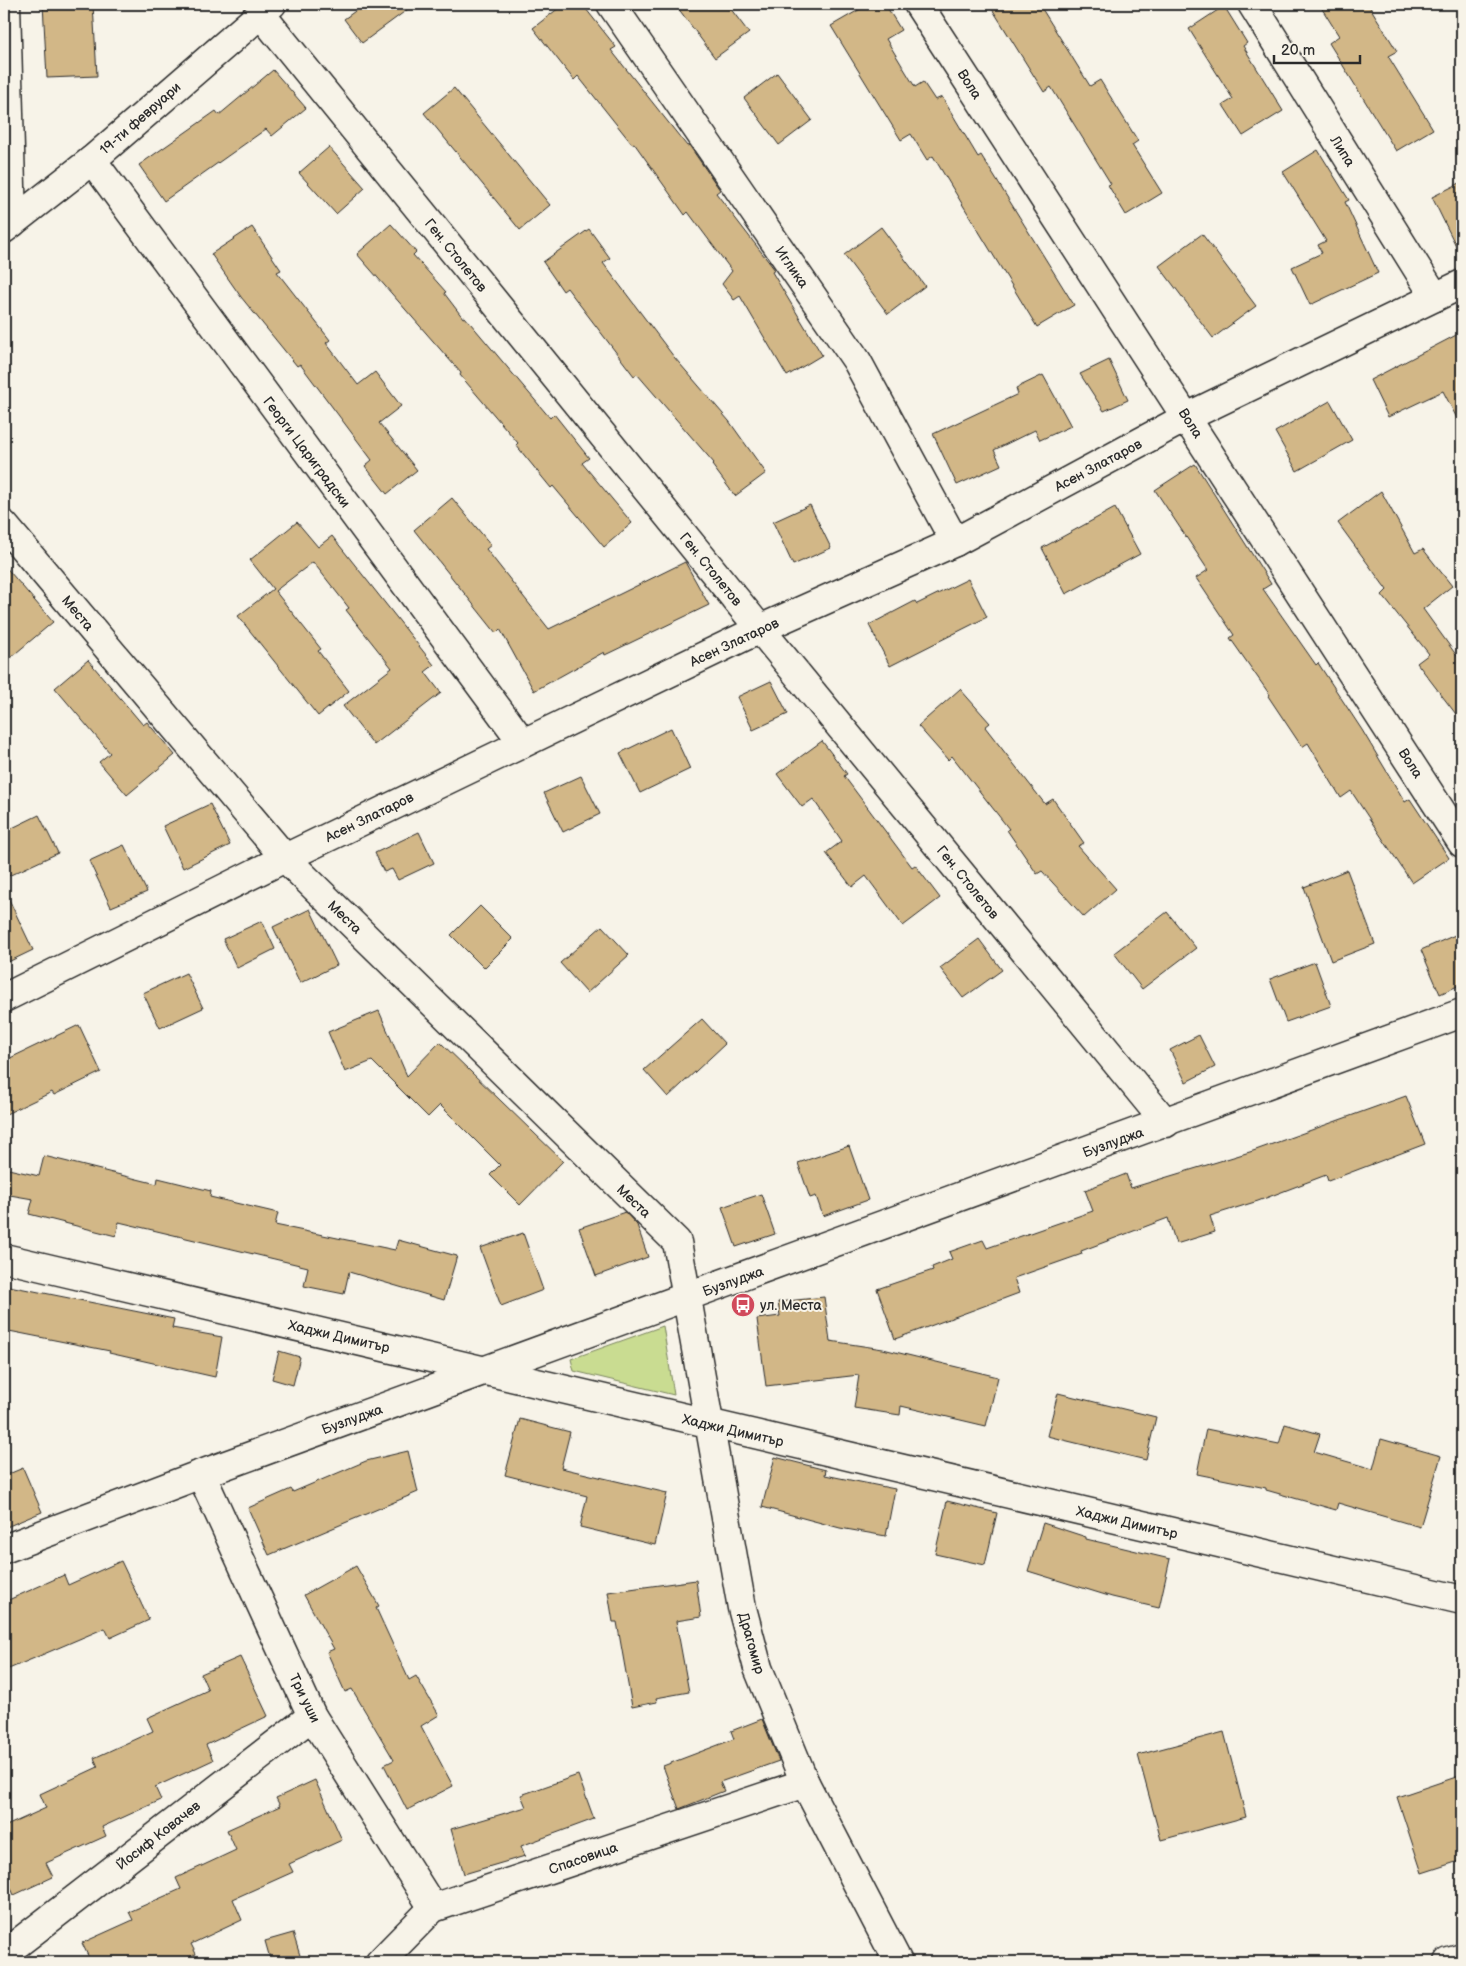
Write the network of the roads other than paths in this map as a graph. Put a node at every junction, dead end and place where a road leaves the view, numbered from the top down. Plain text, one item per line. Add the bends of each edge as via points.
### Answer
1 (6, 4) edge
2 (611, 4) edge
3 (918, 4) edge
4 (1252, 4) edge
5 (266, 8) edge
6 (92, 160) junction
7 (8, 226) edge
8 (1462, 284) edge
9 (1434, 298) junction
10 (1187, 417) junction
11 (4, 525) edge
12 (955, 542) junction
13 (760, 629) junction
14 (523, 743) junction
15 (1462, 843) edge
16 (285, 858) junction
17 (4, 998) edge
18 (1462, 1013) edge
19 (1166, 1123) junction
20 (4, 1258) edge
21 (686, 1298) junction
22 (485, 1370) junction
23 (709, 1425) junction
24 (201, 1474) junction
25 (4, 1549) edge
26 (1462, 1600) edge
27 (312, 1716) junction
28 (805, 1783) junction
29 (433, 1908) junction
30 (4, 1954) edge
31 (1462, 1958) edge
32 (380, 1962) edge
33 (898, 1962) edge
34 (1449, 1962) edge

1 - 7 street
2 - 12 street, Иглика via 858,361
3 - 10 street, Вола
4 - 9 street, Липа
5 - 6 street, 19-ти февруари
5 - 13 street, Ген. Столетов
6 - 7 street, 19-ти февруари
6 - 14 street, Георги Цариградски
8 - 9 street, Асен Златаров
9 - 10 street, Асен Златаров
10 - 12 street, Асен Златаров
10 - 15 street, Вола
11 - 16 street, Места
12 - 13 street, Асен Златаров
13 - 14 street, Асен Златаров
13 - 19 street, Ген. Столетов
14 - 16 street, Асен Златаров
16 - 17 street, Асен Златаров
16 - 21 street, Места via 677,1242
18 - 19 street, Бузлуджа
19 - 21 street, Бузлуджа
20 - 22 street, Хаджи Димитър
21 - 22 street, Бузлуджа
21 - 23 street, Драгомир
22 - 23 street, Хаджи Димитър
22 - 24 street, Бузлуджа
23 - 26 street, Хаджи Димитър
23 - 28 street, Драгомир via 742,1608 758,1668
24 - 25 street, Бузлуджа
24 - 27 street, Три уши
27 - 29 street, Три уши
27 - 30 street, Йосиф Ковачев
28 - 29 street, Спасовица
28 - 33 street, Драгомир
29 - 32 street, Спасовица
31 - 34 street

